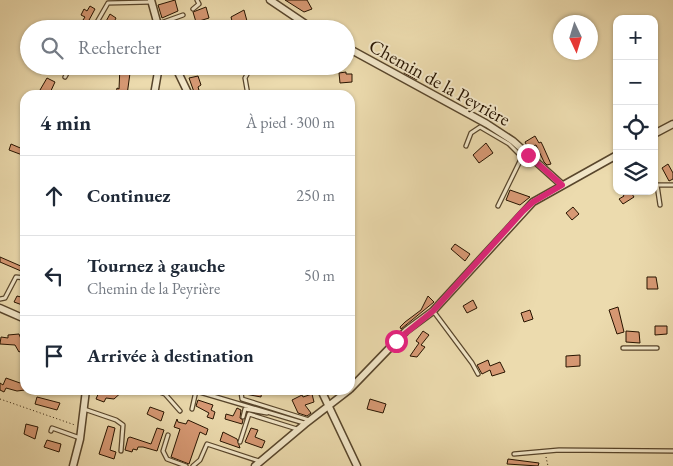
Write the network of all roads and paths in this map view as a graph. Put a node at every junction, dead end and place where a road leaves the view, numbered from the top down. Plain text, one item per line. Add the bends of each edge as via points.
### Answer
1 (197, 0) edge
2 (270, 0) edge
3 (151, 1) edge
4 (193, 9) dead end
5 (182, 15) dead end
6 (98, 20) edge
7 (156, 20) edge
8 (171, 20) edge
9 (300, 20) edge
10 (355, 52) edge
11 (157, 75) edge
12 (179, 75) edge
13 (247, 75) edge
14 (155, 90) edge
15 (187, 90) edge
16 (247, 90) edge
17 (673, 124) edge
18 (658, 132) edge
19 (466, 146) dead end
20 (525, 156) junction
21 (613, 157) edge
22 (562, 185) junction
23 (673, 185) edge
24 (660, 205) dead end
25 (498, 206) dead end
26 (20, 277) edge
27 (0, 299) edge
28 (0, 308) edge
29 (433, 311) junction
30 (20, 317) edge
31 (623, 348) dead end
32 (657, 348) dead end
33 (478, 374) dead end
34 (355, 385) edge
35 (85, 395) edge
36 (165, 395) edge
37 (195, 395) edge
38 (210, 395) edge
39 (242, 395) edge
40 (324, 395) edge
41 (343, 395) edge
42 (0, 399) edge
43 (329, 405) junction
44 (84, 409) junction
45 (192, 409) dead end
46 (180, 411) dead end
47 (270, 412) junction
48 (242, 417) dead end
49 (307, 422) junction
50 (82, 426) junction
51 (298, 429) junction
52 (51, 431) dead end
53 (168, 435) dead end
54 (80, 439) junction
55 (240, 442) dead end
56 (121, 451) dead end
57 (544, 451) junction
58 (673, 451) edge
59 (514, 454) dead end
60 (257, 464) edge
61 (73, 466) edge
62 (186, 466) edge
63 (193, 466) edge
64 (357, 466) edge
65 (548, 466) edge

1 - 4 lane via 198,4
2 - 9 street
3 - 6 lane via 108,3
3 - 7 street
5 - 8 lane
10 - 20 street, Chemin de la Peyrière via 487,124
11 - 14 street
12 - 15 street
13 - 16 lane
17 - 18 street
19 - 20 lane via 472,132 480,127
20 - 22 street, Chemin de la Peyrière
20 - 25 lane
21 - 22 street
22 - 29 street via 523,211
23 - 24 lane via 657,185
26 - 27 lane via 16,277 5,298
28 - 30 street
29 - 33 lane
29 - 34 street via 406,331
31 - 32 lane
35 - 44 street
36 - 46 lane
37 - 45 lane
38 - 47 lane
39 - 49 lane via 242,398
40 - 43 street
41 - 43 street
42 - 50 path
43 - 49 street
43 - 64 street
44 - 50 street
44 - 56 lane via 123,425
47 - 48 lane via 245,409
47 - 49 lane
49 - 51 street
50 - 54 street
51 - 55 lane via 248,414
51 - 60 street
52 - 54 lane via 52,428
53 - 62 lane via 163,451 168,459
54 - 61 street
57 - 58 lane
57 - 59 lane
57 - 65 path
60 - 63 lane via 207,444 200,460

